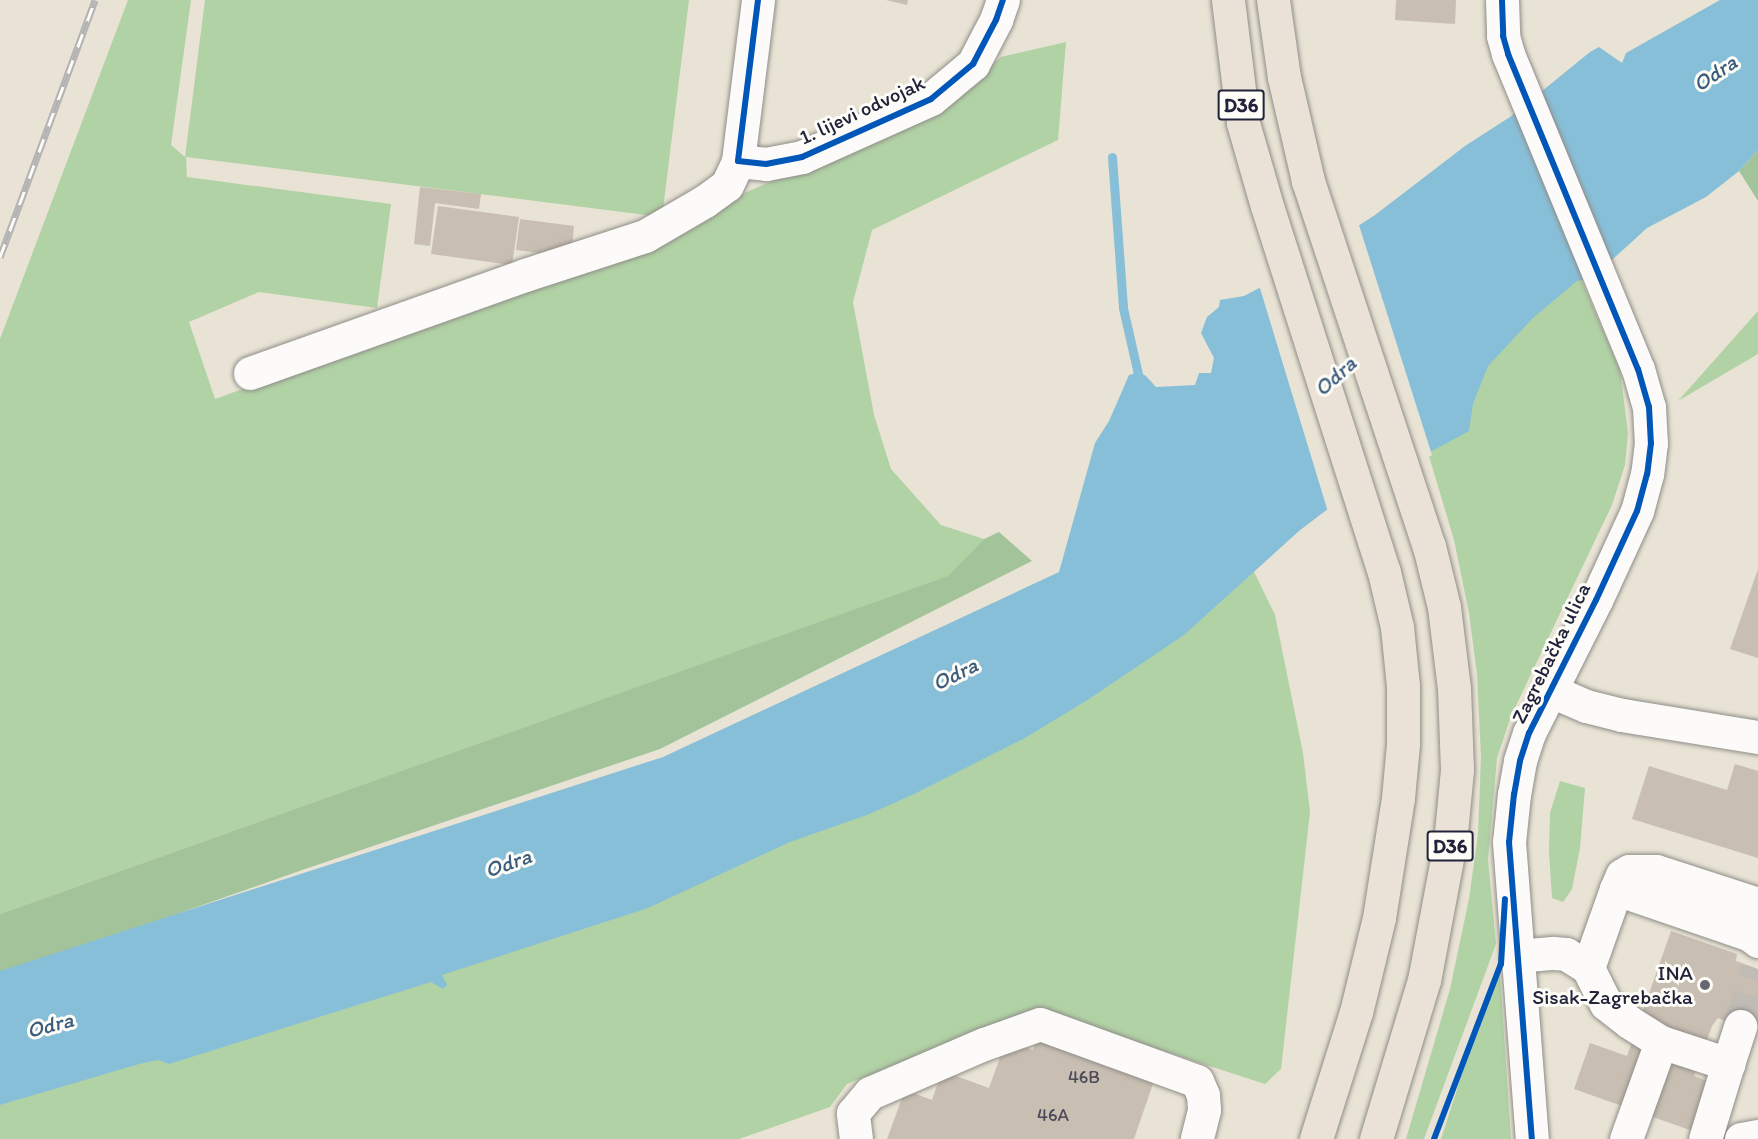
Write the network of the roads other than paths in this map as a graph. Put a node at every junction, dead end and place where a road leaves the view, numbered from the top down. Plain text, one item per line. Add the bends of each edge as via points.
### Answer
1 (758, 0) edge
2 (1003, 0) edge
3 (1228, 0) edge
4 (1274, 0) edge
5 (1502, 0) edge
6 (738, 161) junction
7 (250, 374) dead end
8 (1549, 690) junction
9 (1758, 737) edge
10 (1616, 889) junction
11 (1758, 904) edge
12 (1758, 941) edge
13 (1517, 956) junction
14 (1588, 968) junction
15 (1740, 1026) tunnel mouth
16 (1661, 1042) junction
17 (1728, 1064) junction
18 (1758, 1136) edge
19 (856, 1139) edge
20 (1197, 1139) edge
21 (1316, 1139) edge
22 (1376, 1139) edge
23 (1532, 1139) edge
24 (1626, 1139) edge
25 (1705, 1139) edge
26 (1741, 1139) edge

1 - 6 street
2 - 6 street, 1. lijevi odvojak via 973,64 931,99 802,157 766,164
3 - 21 main road, D36 via 1243,123 1384,572 1397,627 1403,686 1403,744 1388,871 1353,1022
4 - 22 main road, D36 via 1284,77 1308,181 1429,546 1444,607 1454,688 1457,770 1450,843 1424,980
5 - 8 street, Zagrebačka ulica via 1508,54 1638,369 1649,408 1651,443 1636,511
6 - 7 street via 727,185 645,236 525,274
8 - 9 street via 1586,706 1622,715
8 - 13 street, Zagrebačka ulica via 1528,733 1514,794 1509,842
10 - 11 street via 1622,875 1642,869
10 - 12 street
10 - 14 street
13 - 14 street via 1566,954
13 - 23 street, Zagrebačka ulica
14 - 16 street via 1606,1004
15 - 17 street
16 - 17 street
16 - 24 street
17 - 25 street
18 - 26 street
19 - 20 street via 853,1113 870,1093 1040,1024 1197,1082 1204,1110

